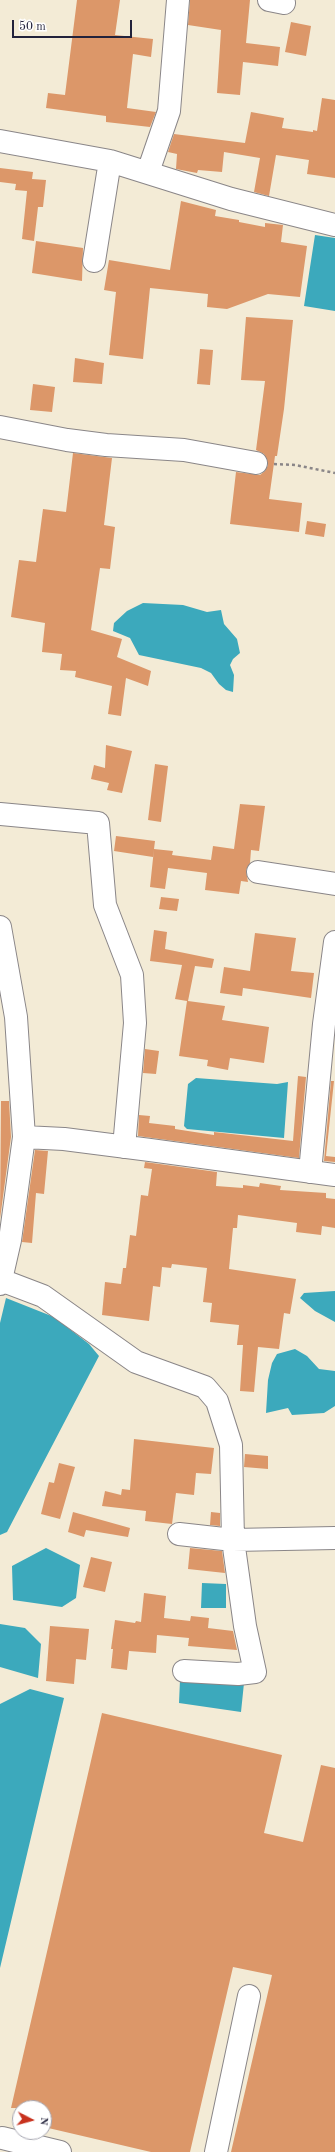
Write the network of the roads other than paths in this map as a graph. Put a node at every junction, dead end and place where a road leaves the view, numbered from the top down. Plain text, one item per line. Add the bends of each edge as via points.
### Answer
1 (178, 0) edge
2 (0, 141) edge
3 (110, 161) junction
4 (148, 172) junction
5 (335, 225) edge
6 (94, 261) dead end
7 (0, 427) edge
8 (256, 463) road end
9 (0, 814) edge
10 (258, 872) dead end
11 (335, 884) edge
12 (0, 927) edge
13 (335, 942) edge
14 (24, 1137) junction
15 (124, 1147) junction
16 (310, 1172) junction
17 (335, 1174) edge
18 (0, 1282) edge
19 (179, 1534) dead end
20 (335, 1538) edge
21 (233, 1540) junction
22 (184, 1671) dead end
23 (249, 1996) dead end
24 (2, 2138) dead end
25 (60, 2152) edge
26 (216, 2152) edge

1 - 4 street via 170,111
2 - 3 street
3 - 4 street
3 - 6 street
4 - 5 street via 231,199
7 - 8 street via 67,440 184,450
9 - 15 street via 98,823 105,905 132,976 135,1023
10 - 11 street
12 - 14 street via 16,1017
13 - 16 street via 324,1024
14 - 15 street
14 - 18 street via 10,1240
15 - 16 street
16 - 17 street
18 - 21 street via 43,1296 136,1362 205,1387 217,1401 231,1445
19 - 21 street
20 - 21 street
21 - 22 street via 245,1626 255,1672 238,1674
23 - 26 street
24 - 25 street

